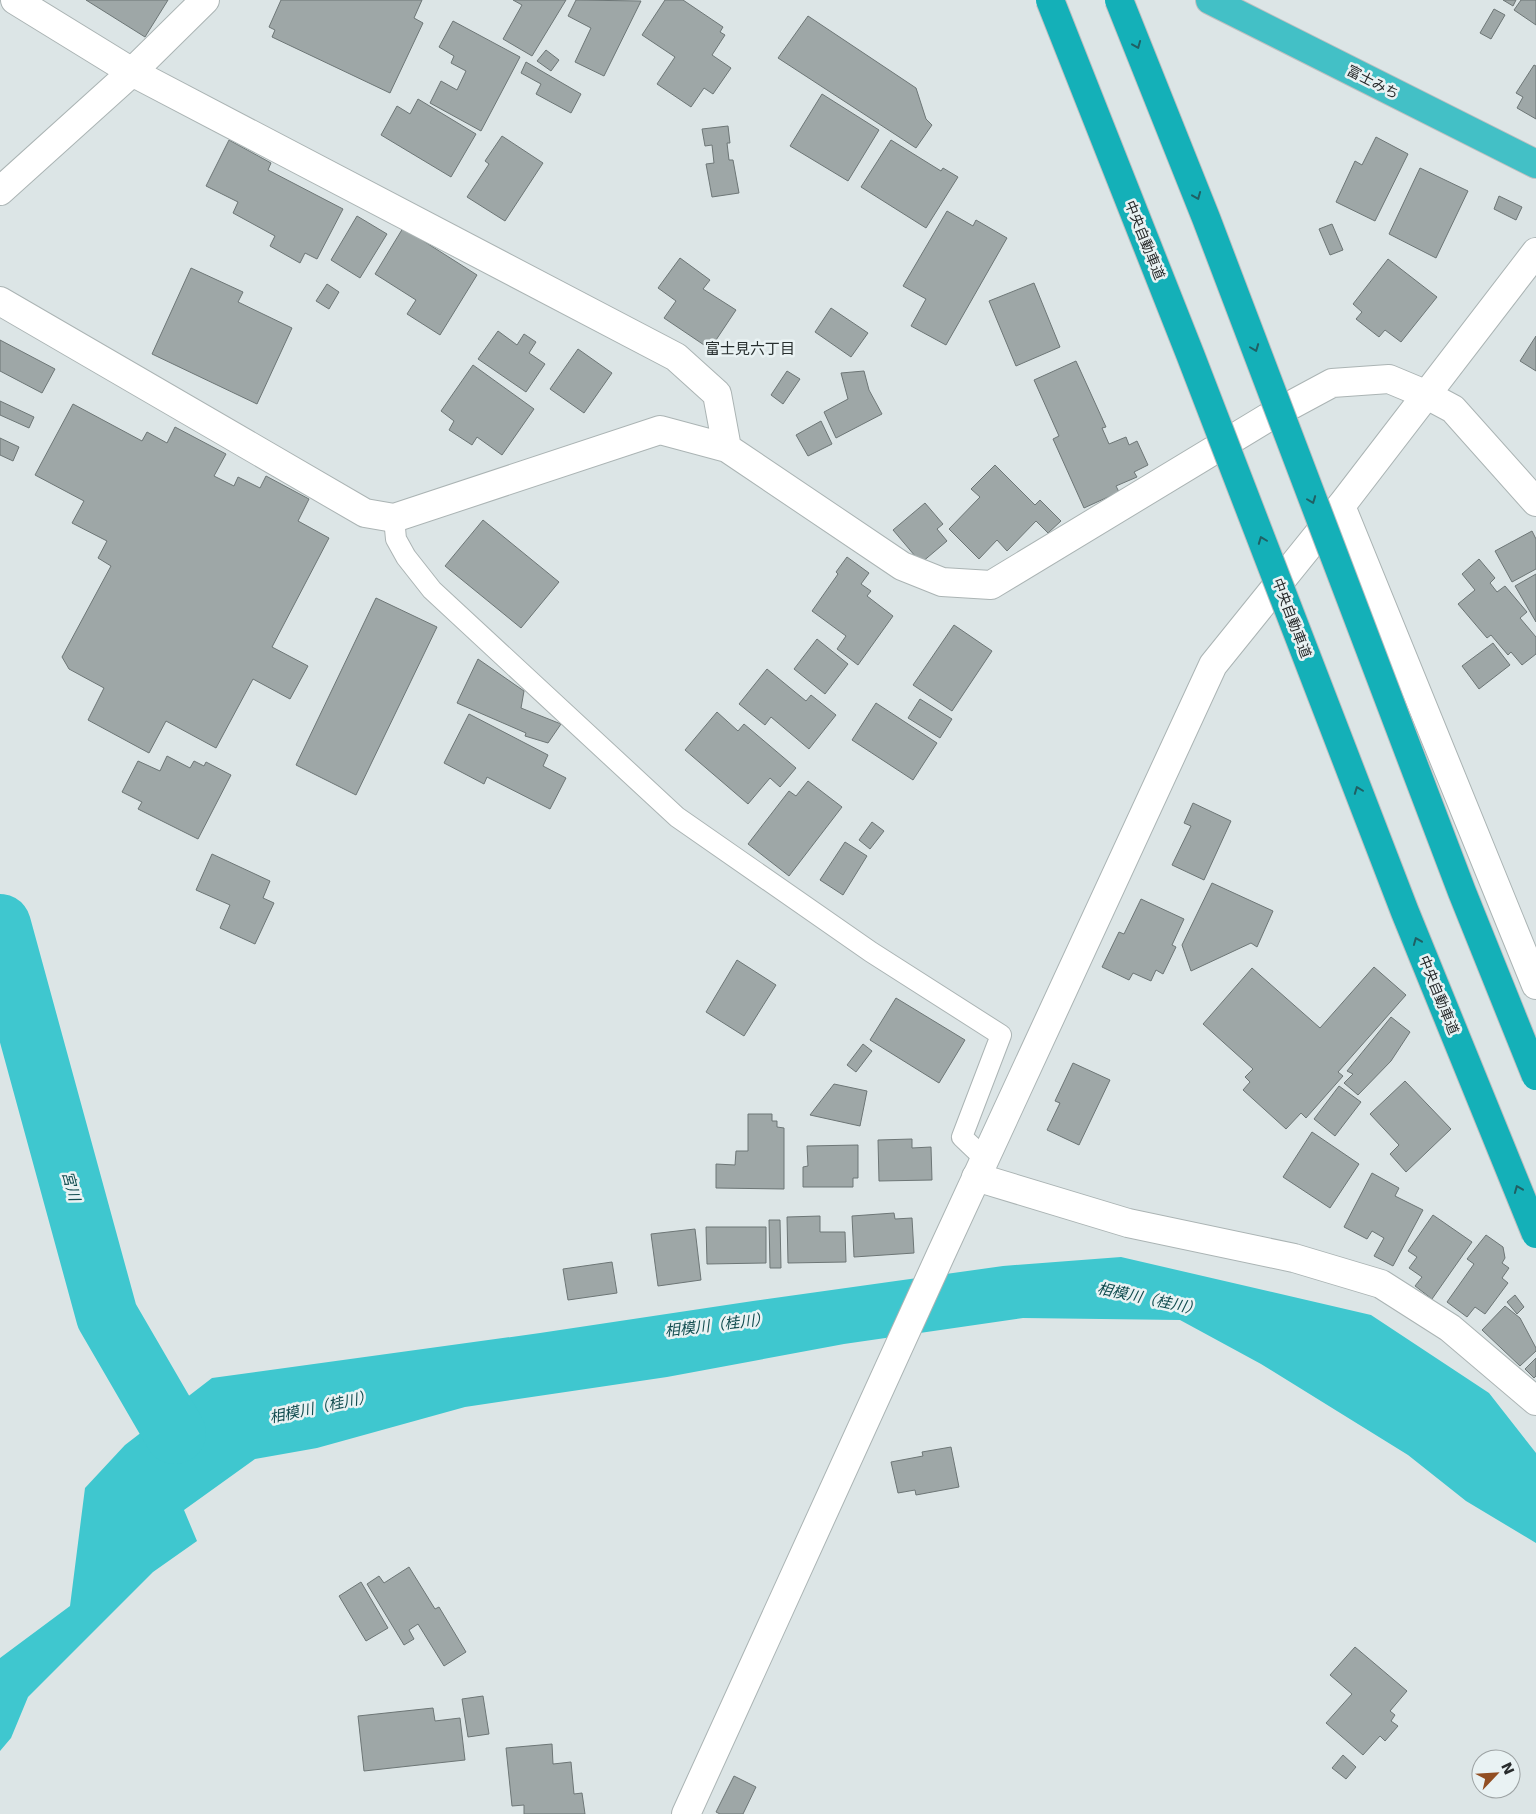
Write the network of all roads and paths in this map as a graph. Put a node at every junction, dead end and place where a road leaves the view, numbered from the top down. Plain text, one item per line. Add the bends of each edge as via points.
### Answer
1 (15, 0) edge
2 (205, 0) edge
3 (1050, 0) edge
4 (1119, 0) edge
5 (1210, 0) edge
6 (132, 72) junction
7 (1536, 164) edge
8 (0, 191) edge
9 (1536, 252) edge
10 (0, 300) edge
11 (1425, 394) junction
12 (727, 448) junction
13 (1536, 502) edge
14 (1340, 506) junction
15 (394, 518) junction
16 (1536, 985) edge
17 (1536, 1076) edge
18 (980, 1168) junction
19 (1536, 1234) edge
20 (1536, 1402) edge
21 (686, 1814) edge

1 - 6 street
2 - 6 street
19 -> 3 highway, 中央自動車道, bridge via 1405,912
4 -> 17 highway, bridge via 1206,218 1462,892
5 - 7 highway, 富士みち
6 - 8 street
6 - 12 street via 676,357 717,394
9 - 11 street
10 - 15 street via 365,513
11 - 12 street via 1388,379 1332,383 1267,418 990,584 942,582 902,566
11 - 13 street via 1453,409
11 - 14 street
12 - 15 street via 660,430
14 - 16 street
14 - 18 street via 1214,665
15 - 18 lane via 396,539 432,590 677,817 871,952 1001,1035 962,1137
18 - 20 street via 1128,1223 1294,1258 1381,1284 1450,1328
18 - 21 street

